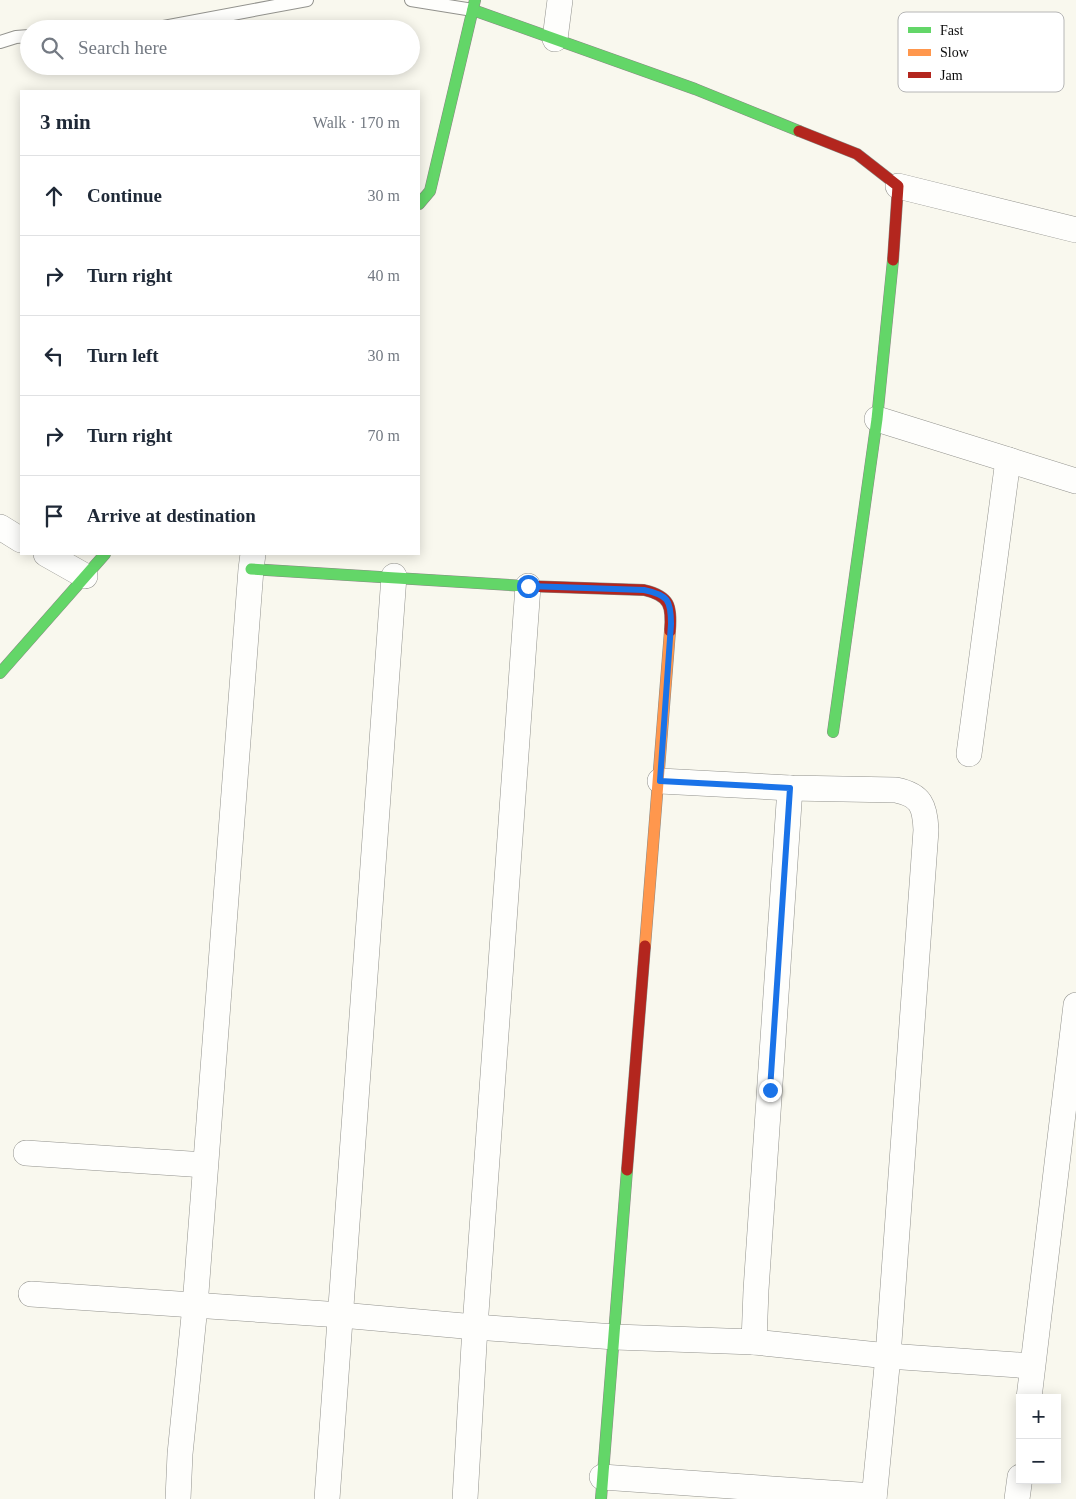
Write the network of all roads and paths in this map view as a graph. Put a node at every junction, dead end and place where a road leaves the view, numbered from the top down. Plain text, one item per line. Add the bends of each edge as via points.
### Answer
1 (306, 0) edge
2 (411, 0) edge
3 (560, 0) edge
4 (474, 5) edge
5 (200, 20) edge
6 (20, 38) edge
7 (555, 39) junction
8 (0, 42) edge
9 (898, 186) junction
10 (420, 203) edge
11 (1076, 230) edge
12 (878, 419) junction
13 (1008, 460) junction
14 (1076, 482) edge
15 (0, 528) edge
16 (20, 539) edge
17 (48, 555) edge
18 (104, 555) edge
19 (252, 561) edge
20 (85, 576) junction
21 (394, 576) junction
22 (528, 586) junction
23 (0, 673) edge
24 (833, 732) dead end
25 (969, 754) dead end
26 (660, 781) junction
27 (790, 788) junction
28 (1076, 1004) edge
29 (26, 1153) dead end
30 (205, 1165) junction
31 (31, 1294) dead end
32 (195, 1306) junction
33 (341, 1315) junction
34 (476, 1327) junction
35 (614, 1337) junction
36 (754, 1342) junction
37 (888, 1356) junction
38 (1032, 1366) junction
39 (1029, 1394) edge
40 (1019, 1484) edge
41 (602, 1488) edge
42 (874, 1498) edge
43 (178, 1499) edge
44 (327, 1499) edge
45 (465, 1499) edge
46 (1017, 1499) edge

1 - 5 lane
2 - 4 lane
3 - 7 street
4 - 7 street
4 - 10 street via 430,191
6 - 8 lane
7 - 9 street via 695,88 857,154
9 - 11 street
9 - 12 street
12 - 13 street
12 - 24 street
13 - 14 street
13 - 25 street
15 - 16 street
17 - 20 street
18 - 20 street
19 - 21 street
19 - 30 street
20 - 23 street
21 - 22 street
21 - 33 street
22 - 26 street via 644,590 659,593 668,600 671,624
22 - 34 street
26 - 27 street
26 - 35 street
27 - 36 street
27 - 37 street via 906,792 917,797 925,817
28 - 38 street
29 - 30 street
30 - 32 street
31 - 32 street
32 - 33 street
32 - 43 street
33 - 34 street
33 - 44 street
34 - 35 street
34 - 45 street
35 - 36 street
35 - 41 street
36 - 37 street
37 - 38 street
37 - 42 street
38 - 39 street
40 - 46 street
41 - 42 street

